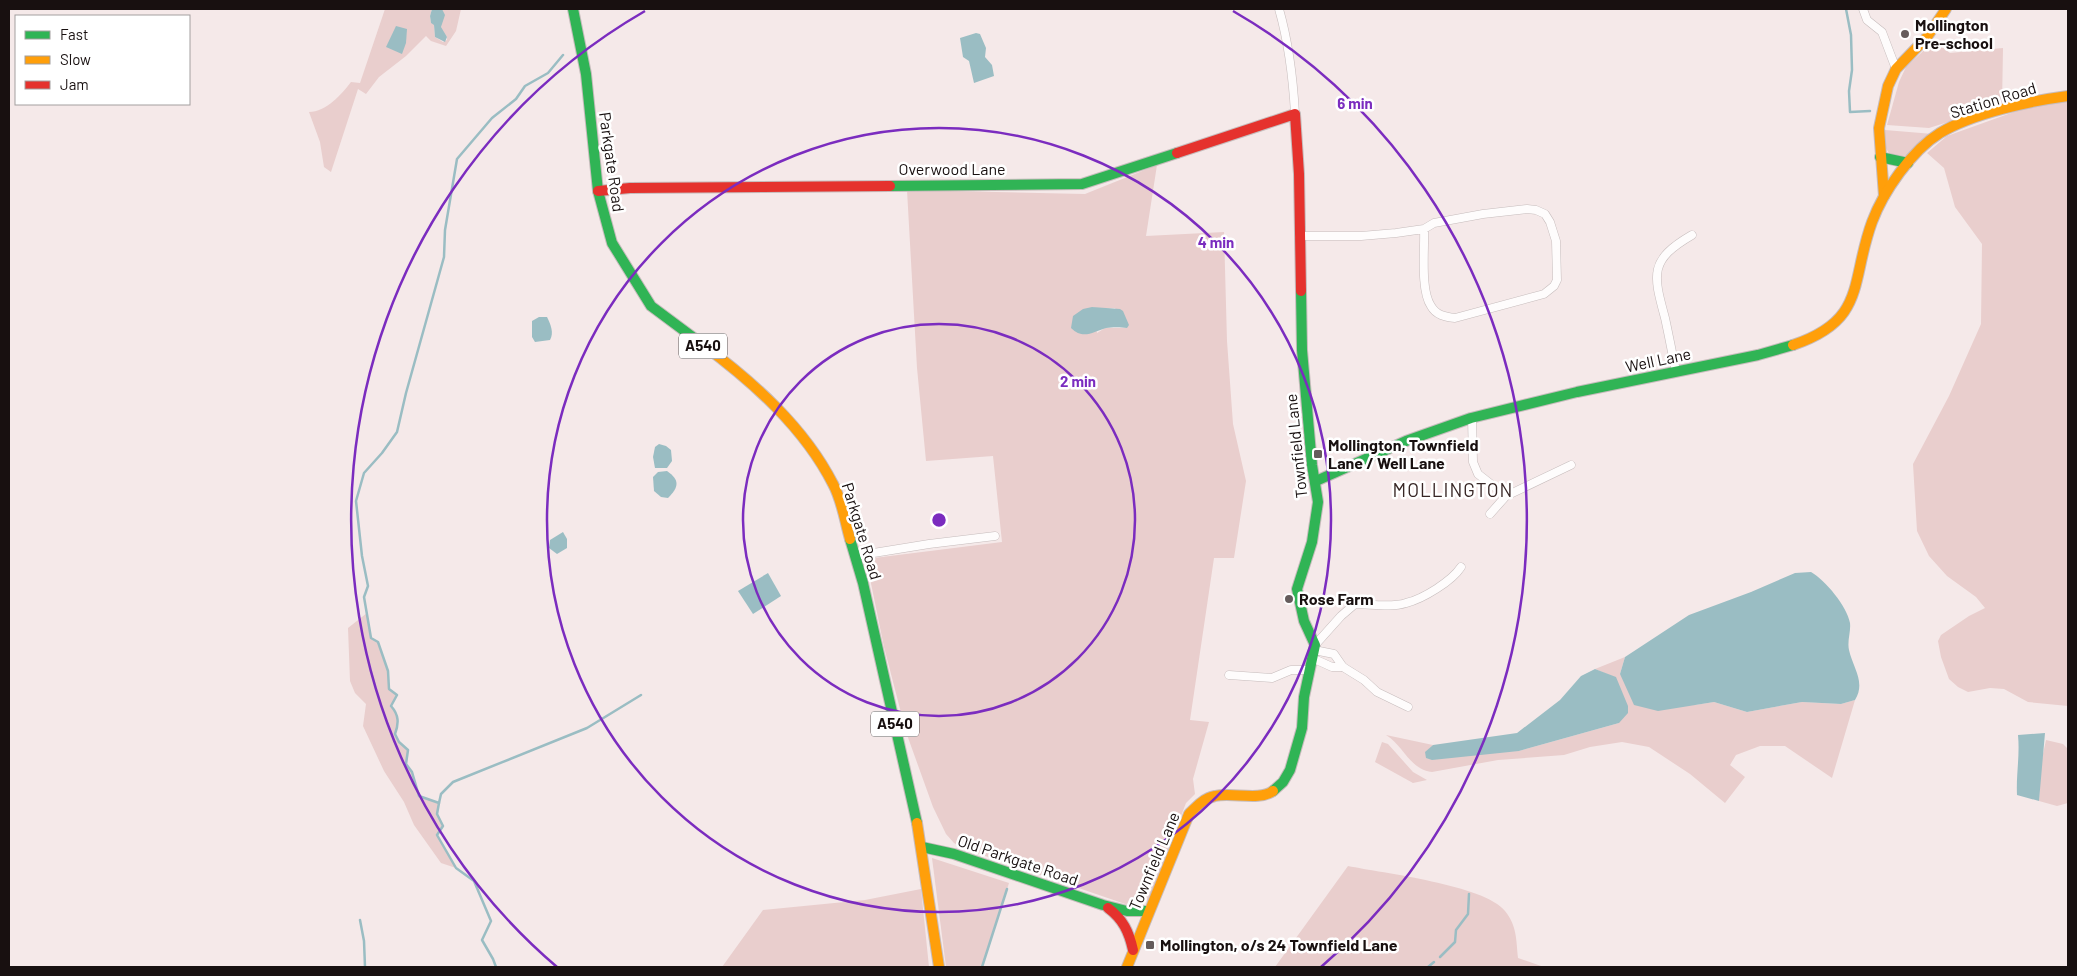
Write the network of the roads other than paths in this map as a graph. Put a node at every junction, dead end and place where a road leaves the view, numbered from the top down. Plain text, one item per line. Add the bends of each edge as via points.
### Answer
1 (573, 9) edge
2 (1279, 9) edge
3 (1863, 9) edge
4 (1946, 9) edge
5 (1896, 69) junction
6 (2068, 96) edge
7 (1295, 114) junction
8 (1880, 157) junction
9 (1908, 163) junction
10 (598, 191) junction
11 (1884, 196) junction
12 (1424, 229) junction
13 (1692, 235) dead end
14 (1299, 236) junction
15 (1676, 371) junction
16 (1472, 418) junction
17 (1571, 465) dead end
18 (1316, 481) junction
19 (1506, 496) junction
20 (1490, 514) dead end
21 (995, 536) dead end
22 (855, 556) junction
23 (1461, 567) dead end
24 (1314, 651) junction
25 (1343, 667) junction
26 (1309, 670) junction
27 (1229, 675) dead end
28 (1408, 707) dead end
29 (922, 847) junction
30 (1103, 905) junction
31 (1149, 911) junction
32 (1133, 952) junction
33 (939, 967) edge
34 (1127, 967) edge

1 - 10 street, Parkgate Road / A540 via 586,74
2 - 7 street, Townfield Lane via 1288,40
3 - 5 street via 1867,20 1882,32
4 - 5 street via 1927,37
5 - 8 street via 1883,100 1879,128
6 - 9 street, Station Road via 2008,109 1958,125 1940,133
7 - 10 street, Overwood Lane via 1082,184 630,188
7 - 14 street, Townfield Lane
8 - 9 street
8 - 11 street
9 - 11 street, Well Lane
10 - 22 street, Parkgate Road / A540 via 612,243 651,306 741,373 789,421 823,466 834,485
11 - 15 street, Well Lane via 1870,224 1851,304 1832,326 1814,338 1774,351
12 - 12 street via 1434,223 1483,214 1536,210 1550,222 1556,241 1554,286 1544,294 1455,318 1445,316 1432,308 1428,300
12 - 14 street via 1361,236
13 - 15 street via 1674,246 1662,259 1657,272 1656,288
14 - 18 street, Townfield Lane via 1302,350
15 - 16 street, Well Lane
16 - 18 street, Well Lane via 1434,430
16 - 19 street via 1473,462 1478,474
17 - 19 street
18 - 24 street, Townfield Lane via 1318,502 1312,542 1297,589
19 - 20 street
21 - 22 street
22 - 29 street, Parkgate Road / A540
23 - 24 street via 1455,576 1407,603 1355,604
24 - 25 street via 1332,667
24 - 25 street via 1334,654
24 - 26 street, Townfield Lane
25 - 28 street via 1377,692 1392,696
26 - 27 street via 1291,670 1272,678
26 - 31 street, Townfield Lane via 1302,728 1283,782 1261,795 1214,796 1199,804 1189,814
29 - 30 street, Old Parkgate Road via 954,854
29 - 33 street, Parkgate Road / A540
30 - 31 street, Old Parkgate Road via 1127,911
30 - 32 street, Old Parkgate Road via 1124,921
31 - 32 street, Townfield Lane
32 - 34 street, Townfield Lane

